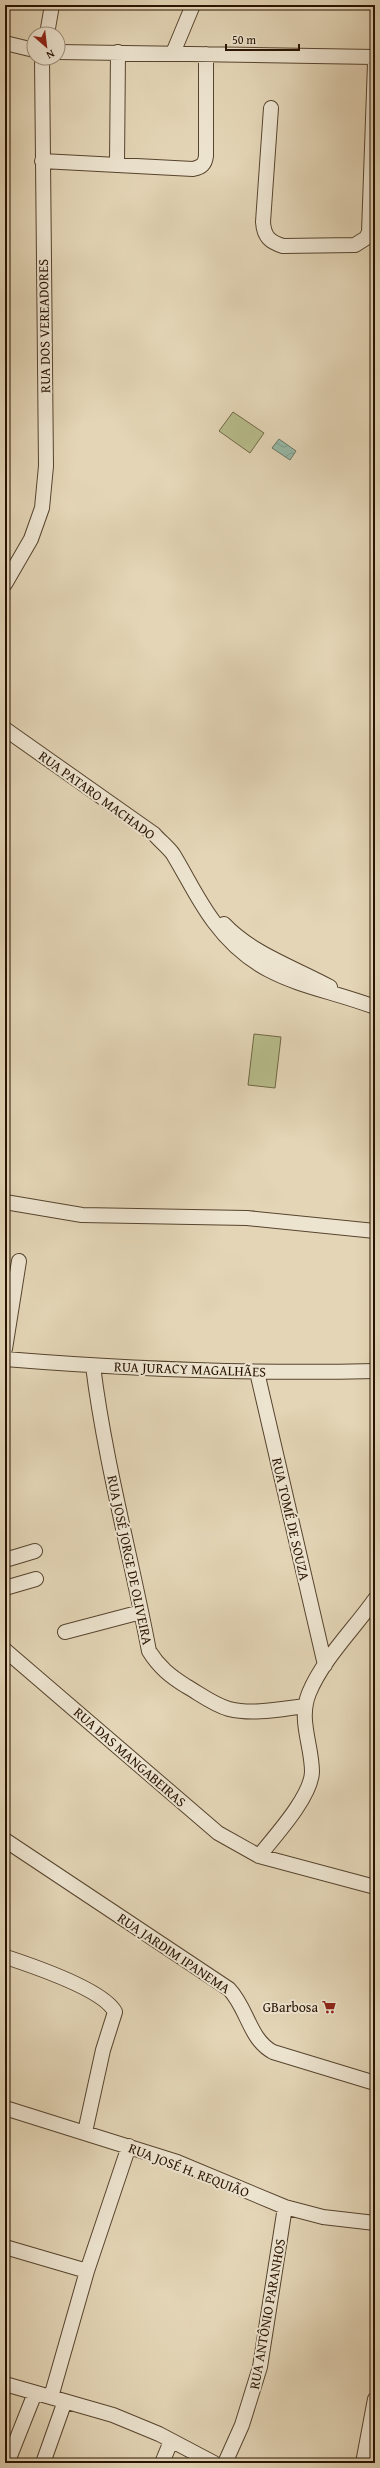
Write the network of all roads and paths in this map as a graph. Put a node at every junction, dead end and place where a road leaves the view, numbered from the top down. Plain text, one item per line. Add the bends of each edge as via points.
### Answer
1 (52, 5) edge
2 (192, 5) edge
3 (48, 26) edge
4 (5, 43) edge
5 (26, 48) edge
6 (66, 52) edge
7 (118, 52) junction
8 (173, 53) junction
9 (206, 54) junction
10 (375, 57) edge
11 (375, 63) edge
12 (42, 66) edge
13 (271, 108) dead end
14 (42, 161) junction
15 (117, 164) junction
16 (5, 584) edge
17 (5, 729) edge
18 (192, 890) junction
19 (261, 952) junction
20 (248, 959) junction
21 (285, 963) junction
22 (273, 973) junction
23 (343, 996) junction
24 (375, 1007) edge
25 (5, 1202) edge
26 (375, 1231) edge
27 (19, 1261) dead end
28 (5, 1349) edge
29 (5, 1359) edge
30 (93, 1366) junction
31 (375, 1371) edge
32 (257, 1372) junction
33 (35, 1551) dead end
34 (5, 1560) edge
35 (36, 1578) dead end
36 (5, 1588) edge
37 (375, 1599) edge
38 (141, 1612) junction
39 (65, 1632) dead end
40 (5, 1650) edge
41 (325, 1666) junction
42 (305, 1706) junction
43 (5, 1840) edge
44 (260, 1856) junction
45 (375, 1887) edge
46 (9, 1958) dead end
47 (375, 2083) edge
48 (5, 2108) edge
49 (85, 2132) junction
50 (129, 2146) junction
51 (285, 2207) junction
52 (375, 2223) edge
53 (5, 2248) edge
54 (87, 2270) junction
55 (5, 2384) edge
56 (34, 2393) junction
57 (51, 2397) junction
58 (375, 2399) edge
59 (65, 2401) junction
60 (171, 2440) junction
61 (10, 2456) dead end
62 (209, 2462) edge
63 (43, 2463) edge
64 (162, 2463) edge
65 (225, 2463) edge
66 (363, 2463) edge

1 - 3 street
2 - 8 street
4 - 5 street
6 - 7 street
7 - 8 street
7 - 15 street
8 - 9 street
9 - 10 street
9 - 15 street via 205,162 201,167 194,169
11 - 13 street via 369,232 366,238 355,245 284,246 273,243 266,236 263,222
12 - 14 street, RUA DOS VEREADORES
14 - 15 street
14 - 16 street, RUA DOS VEREADORES via 46,466 42,508 31,539
17 - 18 street, RUA PATARO MACHADO via 154,834 172,853
18 - 19 street, RUA PATARO MACHADO via 229,929
18 - 20 street, RUA PATARO MACHADO via 229,942
19 - 20 street
19 - 21 street, RUA PATARO MACHADO
20 - 22 street, RUA PATARO MACHADO
21 - 22 street
21 - 23 street, RUA PATARO MACHADO
22 - 23 street, RUA PATARO MACHADO
23 - 24 street, RUA PATARO MACHADO
25 - 26 street via 82,1215 247,1218
27 - 28 street
29 - 30 street, RUA JURACY MAGALHÃES
30 - 32 street, RUA JURACY MAGALHÃES
30 - 38 street, RUA JOSÉ JORGE DE OLIVEIRA via 113,1484
31 - 32 street, RUA JURACY MAGALHÃES
32 - 41 street, RUA TOMÉ DE SOUZA
33 - 34 street
35 - 36 street
37 - 41 street
38 - 39 street
38 - 42 street, RUA JOSÉ JORGE DE OLIVEIRA via 149,1651 156,1663 168,1674 212,1702 229,1709 245,1711
40 - 44 street, RUA DAS MANGABEIRAS via 218,1833
41 - 42 street via 309,1693
42 - 44 street via 305,1726 312,1771 310,1781 303,1797
43 - 47 street, RUA JARDIM IPANEMA via 229,1990 242,2006 256,2038 264,2047
44 - 45 street, RUA DAS MANGABEIRAS
46 - 49 street via 64,1978 110,2004 115,2012
48 - 49 street, RUA JOSÉ H. REQUIÃO
49 - 50 street, RUA JOSÉ H. REQUIÃO
50 - 51 street, RUA JOSÉ H. REQUIÃO via 177,2162
50 - 54 street
51 - 52 street, RUA JOSÉ H. REQUIÃO via 323,2217
51 - 65 street, RUA ANTÔNIO PARANHOS via 260,2367 244,2418
53 - 54 street
54 - 57 street
55 - 56 street
56 - 57 street
56 - 61 street
57 - 59 street
58 - 66 street
59 - 60 street via 113,2415
59 - 63 street
60 - 62 street
60 - 64 street

